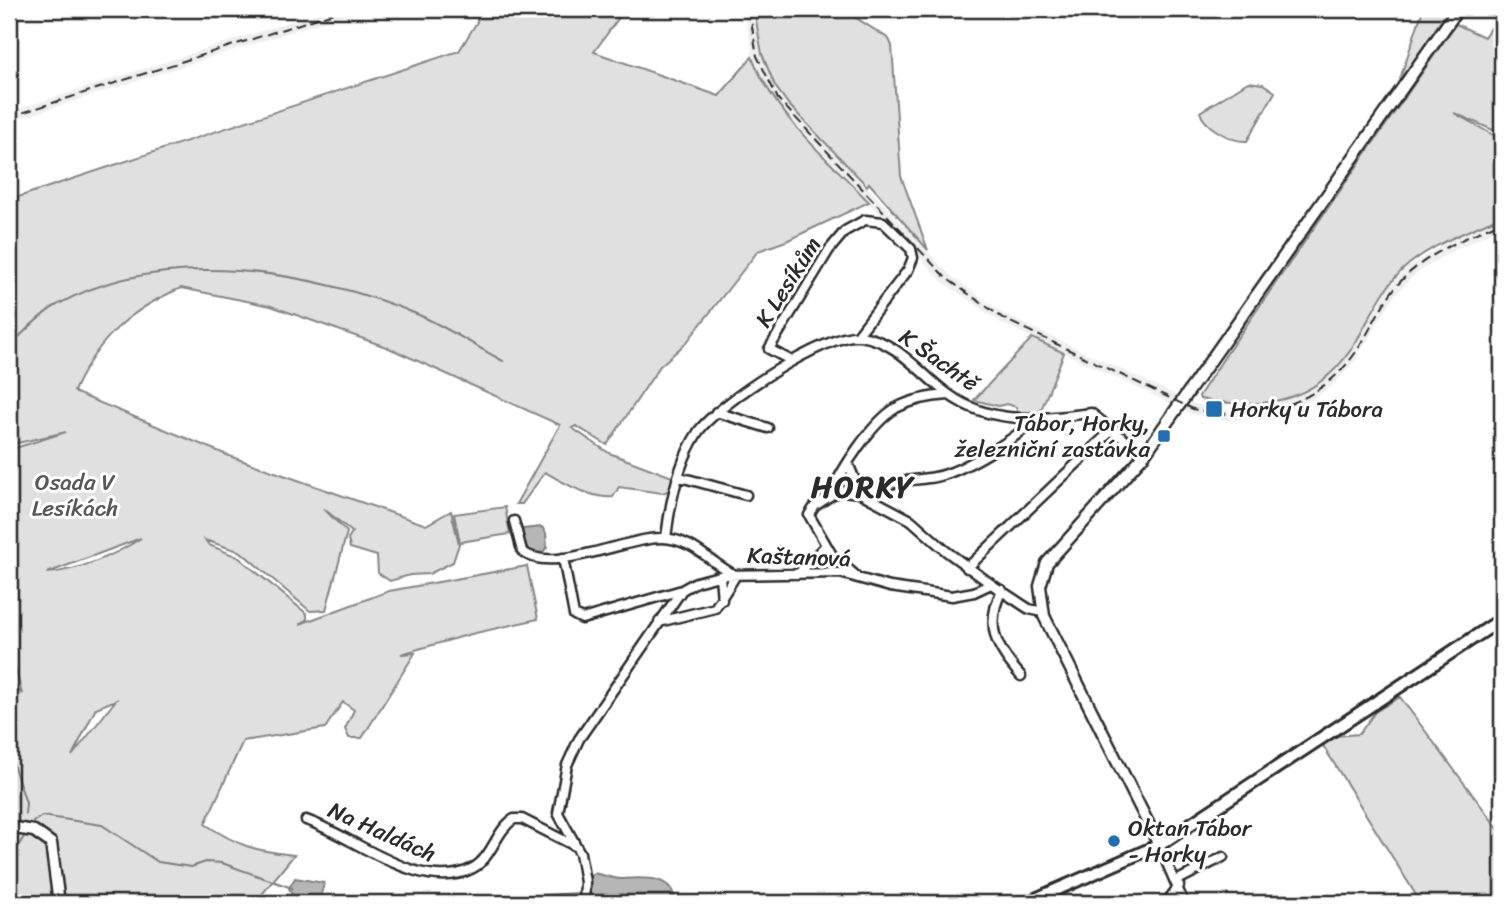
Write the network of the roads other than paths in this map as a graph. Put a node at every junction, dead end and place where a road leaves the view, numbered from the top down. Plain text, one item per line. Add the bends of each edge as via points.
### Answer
1 (1458, 9) edge
2 (1485, 9) edge
3 (1502, 12) edge
4 (857, 336) junction
5 (792, 361) junction
6 (949, 395) junction
7 (716, 412) junction
8 (1034, 419) junction
9 (768, 428) dead end
10 (1113, 429) junction
11 (1144, 454) junction
12 (848, 463) junction
13 (680, 477) junction
14 (746, 495) dead end
15 (830, 495) junction
16 (864, 495) junction
17 (514, 520) dead end
18 (666, 538) junction
19 (825, 546) junction
20 (563, 558) junction
21 (967, 568) junction
22 (797, 574) junction
23 (736, 575) junction
24 (720, 576) junction
25 (858, 577) junction
26 (991, 584) junction
27 (682, 590) junction
28 (1002, 590) junction
29 (722, 600) junction
30 (1043, 612) junction
31 (1502, 619) edge
32 (659, 622) junction
33 (1021, 676) dead end
34 (306, 820) dead end
35 (9, 827) edge
36 (1159, 845) junction
37 (578, 848) junction
38 (1223, 857) dead end
39 (1177, 884) junction
40 (59, 903) edge
41 (584, 903) edge
42 (1026, 903) edge
43 (1166, 903) edge
44 (1184, 903) edge

1 - 11 street
2 - 3 street
4 - 5 street
4 - 5 street, K Lesíkům via 913,258 907,244 887,223 876,219 845,231 829,250 769,349
4 - 6 street, K Šachtě via 891,348
5 - 7 street
6 - 8 street, K Šachtě via 987,413
6 - 12 street via 892,411
7 - 9 street
7 - 13 street via 697,433
8 - 10 street, K Šachtě via 1091,413
8 - 16 street via 999,446 949,473 891,481
10 - 11 street, K Šachtě
10 - 21 street
11 - 30 street via 1047,563 1040,586
12 - 15 street
12 - 16 street
13 - 14 street
13 - 18 street
15 - 16 street via 842,491
15 - 19 street via 809,515
16 - 21 street via 911,520
17 - 20 street via 523,554
18 - 20 street
18 - 23 street, Kaštanová via 709,556
19 - 22 street
19 - 25 street
20 - 27 street via 574,615 582,619
21 - 26 street
22 - 23 street, Kaštanová
22 - 25 street, Kaštanová
23 - 24 street
23 - 29 street
24 - 27 street
24 - 29 street
25 - 26 street, Kaštanová via 952,596
26 - 28 street
27 - 32 street
28 - 30 street via 1030,609
28 - 33 street via 993,608 994,634 1005,658
29 - 32 street via 710,610
30 - 36 street
31 - 36 main road
32 - 37 street via 570,759 558,813
34 - 37 street, Na Haldách via 435,877 473,868 510,821 518,818
35 - 40 street via 34,831 51,843
36 - 39 street
36 - 42 main road
37 - 41 street
38 - 39 street
39 - 43 street
39 - 44 street

